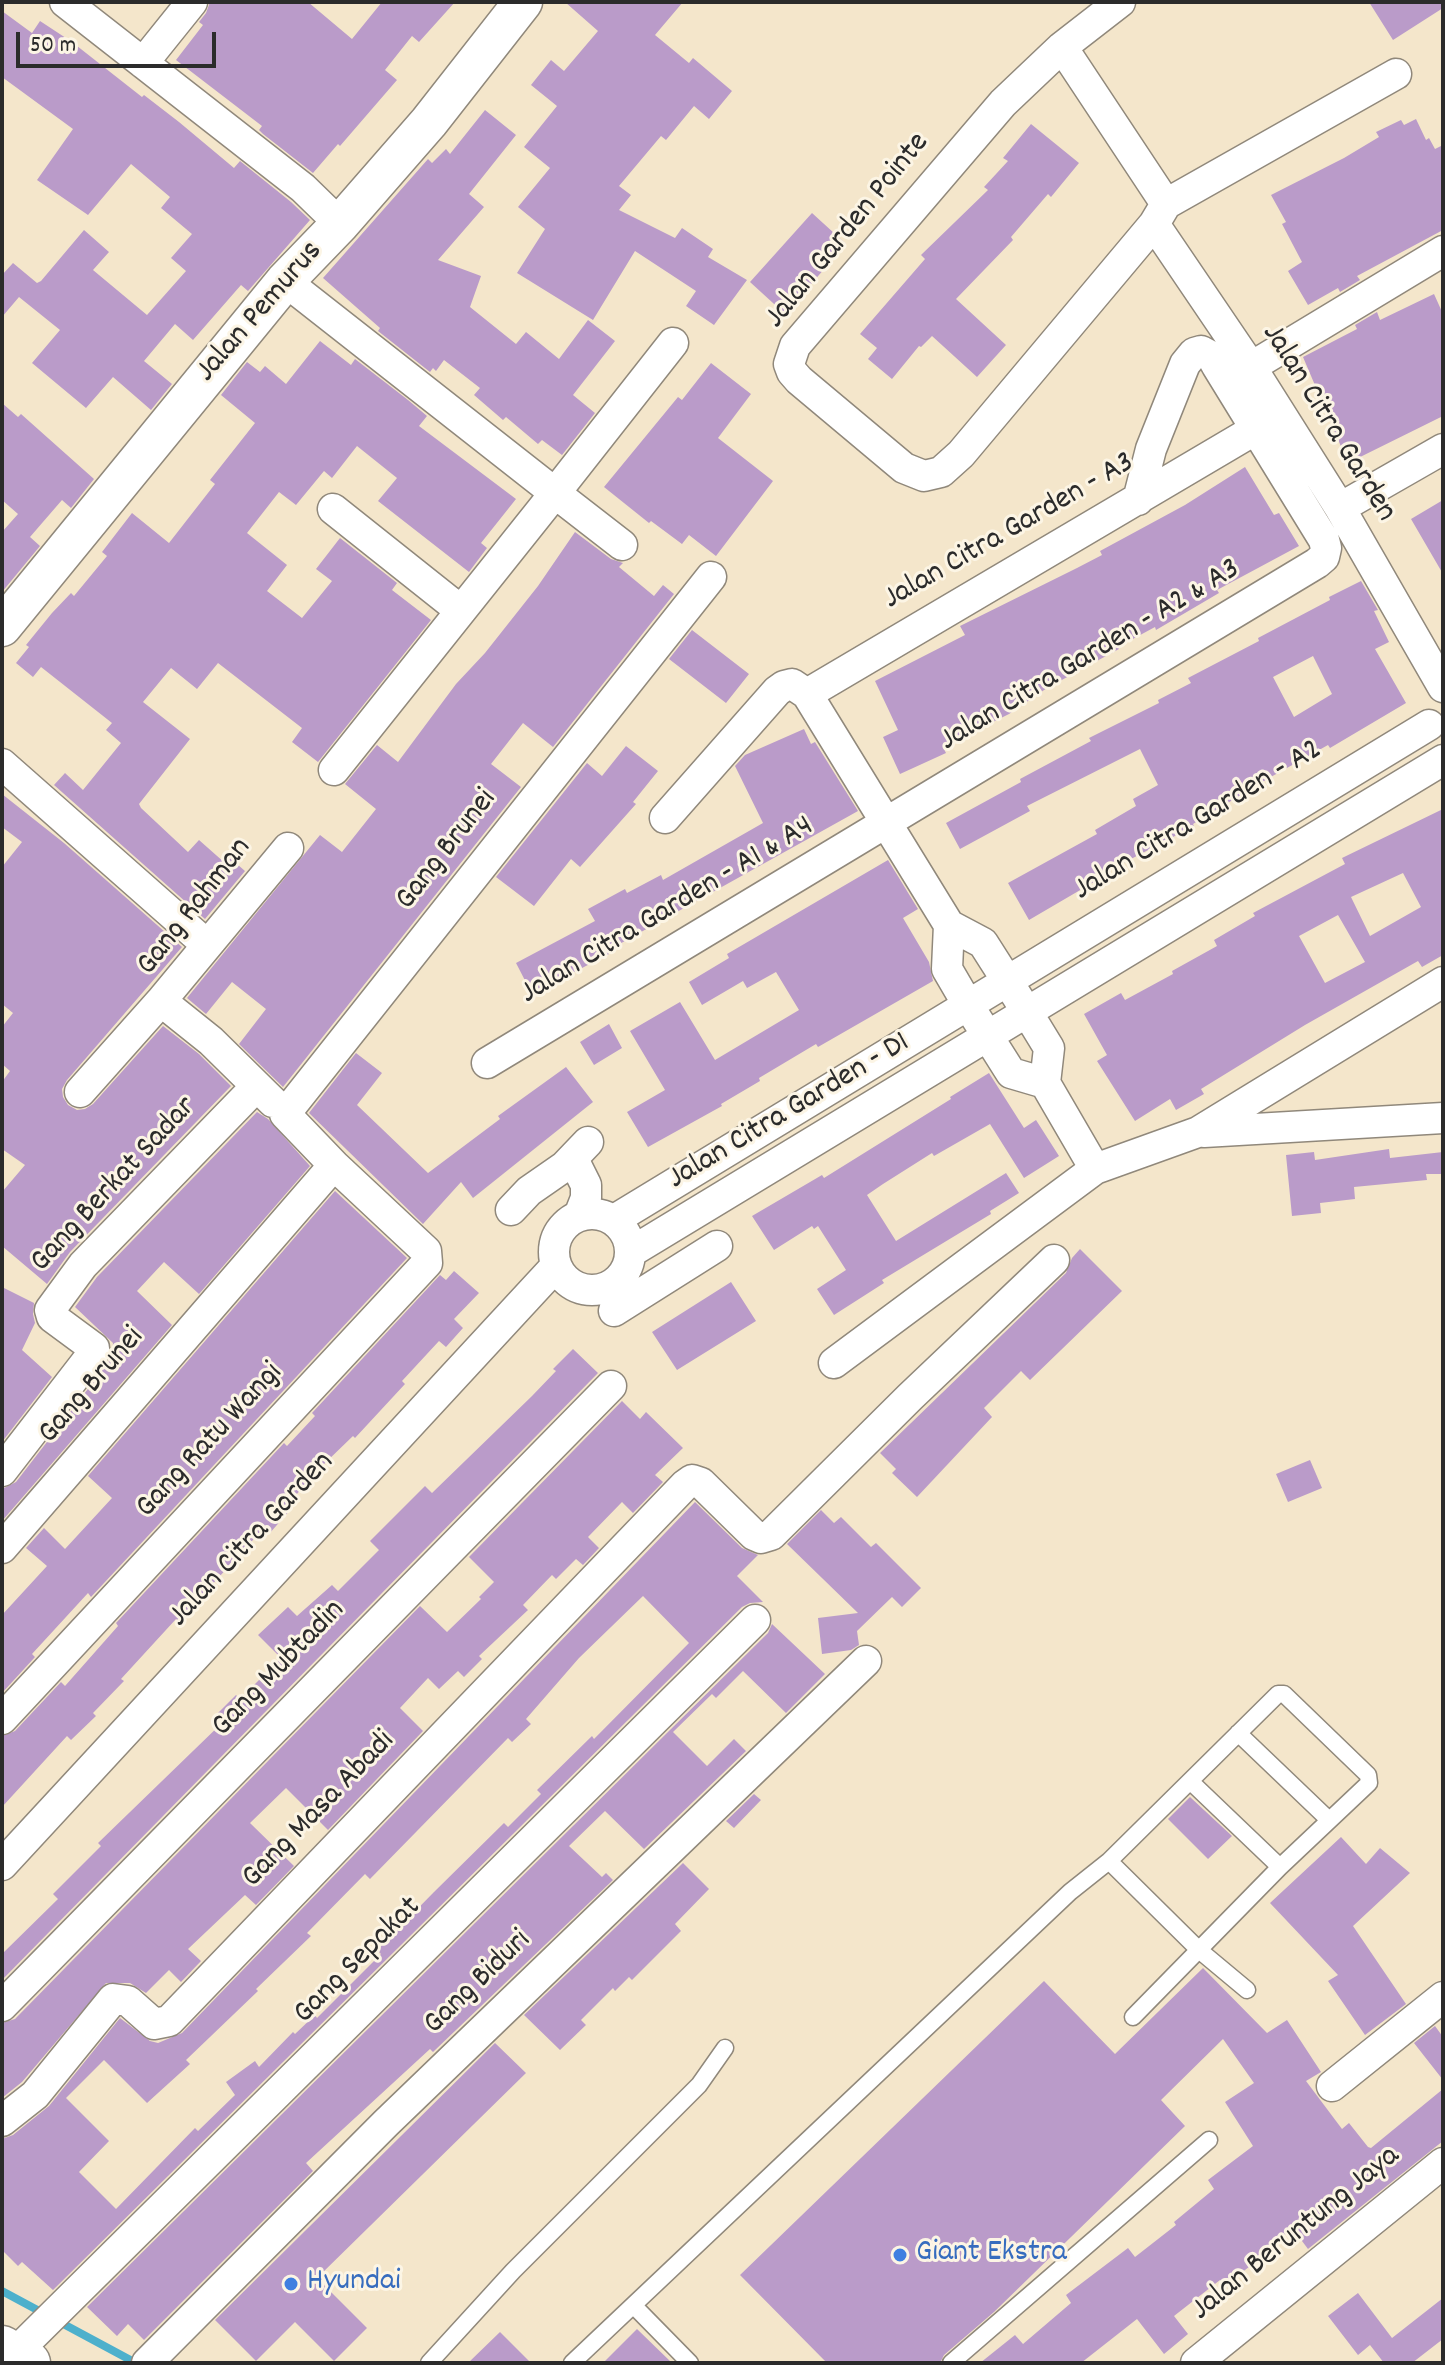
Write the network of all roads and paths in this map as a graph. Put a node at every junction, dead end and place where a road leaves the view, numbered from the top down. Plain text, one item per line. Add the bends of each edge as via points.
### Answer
1 (65, 2) edge
2 (192, 2) edge
3 (523, 2) edge
4 (1120, 2) edge
5 (1062, 47) junction
6 (143, 63) junction
7 (1396, 74) dead end
8 (1160, 214) junction
9 (340, 224) junction
10 (1443, 251) edge
11 (285, 281) junction
12 (673, 343) dead end
13 (1251, 367) junction
14 (1256, 429) junction
15 (1443, 449) edge
16 (555, 493) junction
17 (1138, 500) junction
18 (1340, 508) junction
19 (333, 509) dead end
20 (622, 545) dead end
21 (1326, 548) joint
22 (711, 577) dead end
23 (460, 610) junction
24 (2, 627) edge
25 (1443, 687) edge
26 (804, 691) junction
27 (1436, 713) edge
28 (1443, 758) edge
29 (2, 764) edge
30 (334, 770) dead end
31 (665, 818) dead end
32 (886, 822) junction
33 (288, 848) dead end
34 (949, 925) junction
35 (206, 944) junction
36 (1007, 981) junction
37 (1443, 982) edge
38 (161, 1001) junction
39 (968, 1005) junction
40 (1027, 1012) junction
41 (987, 1036) junction
42 (487, 1063) dead end
43 (1045, 1083) junction
44 (80, 1092) dead end
45 (248, 1095) dead end
46 (287, 1115) junction
47 (1443, 1118) edge
48 (1198, 1132) junction
49 (588, 1142) dead end
50 (334, 1165) junction
51 (565, 1166) junction
52 (1095, 1169) junction
53 (614, 1220) junction
54 (571, 1222) junction
55 (717, 1246) dead end
56 (1054, 1260) dead end
57 (556, 1266) junction
58 (629, 1283) junction
59 (834, 1363) dead end
60 (611, 1386) dead end
61 (2, 1471) edge
62 (2, 1548) edge
63 (755, 1620) dead end
64 (866, 1661) dead end
65 (2, 1719) edge
66 (1238, 1733) junction
67 (1190, 1781) junction
68 (1329, 1820) junction
69 (1109, 1861) junction
70 (2, 1865) edge
71 (1280, 1867) junction
72 (1199, 1950) junction
73 (1247, 1990) dead end
74 (1443, 1997) edge
75 (2, 2006) edge
76 (1133, 2017) dead end
77 (725, 2048) dead end
78 (1332, 2086) dead end
79 (2, 2121) edge
80 (1209, 2140) dead end
81 (1443, 2163) edge
82 (634, 2306) junction
83 (29, 2340) edge
84 (148, 2361) edge
85 (429, 2363) edge
86 (572, 2363) edge
87 (690, 2363) edge
88 (951, 2363) edge
89 (1196, 2363) edge

1 - 6 street
2 - 6 street
3 - 9 street, Jalan Pemurus
4 - 5 street, Jalan Garden Pointe
5 - 8 street
5 - 8 street, Jalan Garden Pointe via 1003,103 795,346 792,372 904,468 924,476 941,472
6 - 9 street via 303,188
7 - 8 street
8 - 13 street, Jalan Citra Garden
9 - 11 street, Jalan Pemurus
10 - 13 street
11 - 16 street
11 - 24 street, Jalan Pemurus
12 - 16 street
13 - 18 street, Jalan Citra Garden
14 - 17 street, Jalan Citra Garden - A3
14 - 17 street, Jalan Citra Garden via 1212,357 1194,353 1151,449
14 - 21 street, Jalan Citra Garden
15 - 18 street
16 - 20 street
16 - 23 street
17 - 26 street, Jalan Citra Garden - A3
18 - 25 street, Jalan Citra Garden
19 - 23 street
21 - 32 street, Jalan Citra Garden - A2 & A3 via 1317,563
22 - 46 street, Gang Brunei
23 - 30 street
26 - 31 street, Jalan Citra Garden - A3 via 792,684 777,691
26 - 32 street
27 - 28 street via 1430,738
27 - 36 street, Jalan Citra Garden - A2
28 - 40 street, Jalan Citra Garden - D1
29 - 35 street
32 - 34 street
32 - 42 street, Jalan Citra Garden - A1 & A4
33 - 35 street, Gang Rahman
34 - 36 street via 983,943
34 - 39 street via 947,969
35 - 38 street, Gang Rahman
36 - 39 street, Jalan Citra Garden - A2
36 - 40 street
37 - 48 street
38 - 44 street
38 - 46 street, Gang Rahman
39 - 41 street
39 - 53 street, Jalan Citra Garden - A2
40 - 41 street, Jalan Citra Garden - D1
40 - 43 street via 1049,1048
41 - 43 street via 1011,1073
41 - 58 street, Jalan Citra Garden - D1
43 - 52 street
45 - 61 street, Gang Berkat Sadar via 83,1265 50,1310 94,1352
46 - 50 street
47 - 48 street
48 - 52 street
49 - 51 street
50 - 62 street, Gang Brunei
50 - 65 street, Gang Ratu Wangi via 426,1251 427,1263
51 - 54 street via 577,1167 586,1185 586,1198
51 - 54 street via 520,1201
52 - 59 street
53 - 54 street via 603,1215
53 - 58 street via 628,1239
54 - 57 street via 555,1242
55 - 58 street
56 - 79 street, Gang Masa Abadi via 771,1535 754,1535 701,1483 692,1480 685,1485 169,2021 154,2024 128,2001 113,1999 35,2095
57 - 58 street via 573,1285 586,1290
57 - 70 street, Jalan Citra Garden
60 - 75 street, Gang Mubtadin
63 - 83 street, Gang Sepakat
64 - 84 street, Gang Biduri via 386,2123
66 - 67 lane
66 - 68 lane
66 - 68 lane via 1275,1696 1284,1694 1365,1770 1369,1783
67 - 69 lane
67 - 71 lane
68 - 71 lane
69 - 72 lane
69 - 82 lane via 1070,1892
71 - 72 lane
72 - 73 lane
72 - 76 lane
74 - 78 street
77 - 85 lane via 699,2085
80 - 88 lane
81 - 89 street, Jalan Beruntung Jaya
82 - 86 lane
82 - 87 lane

